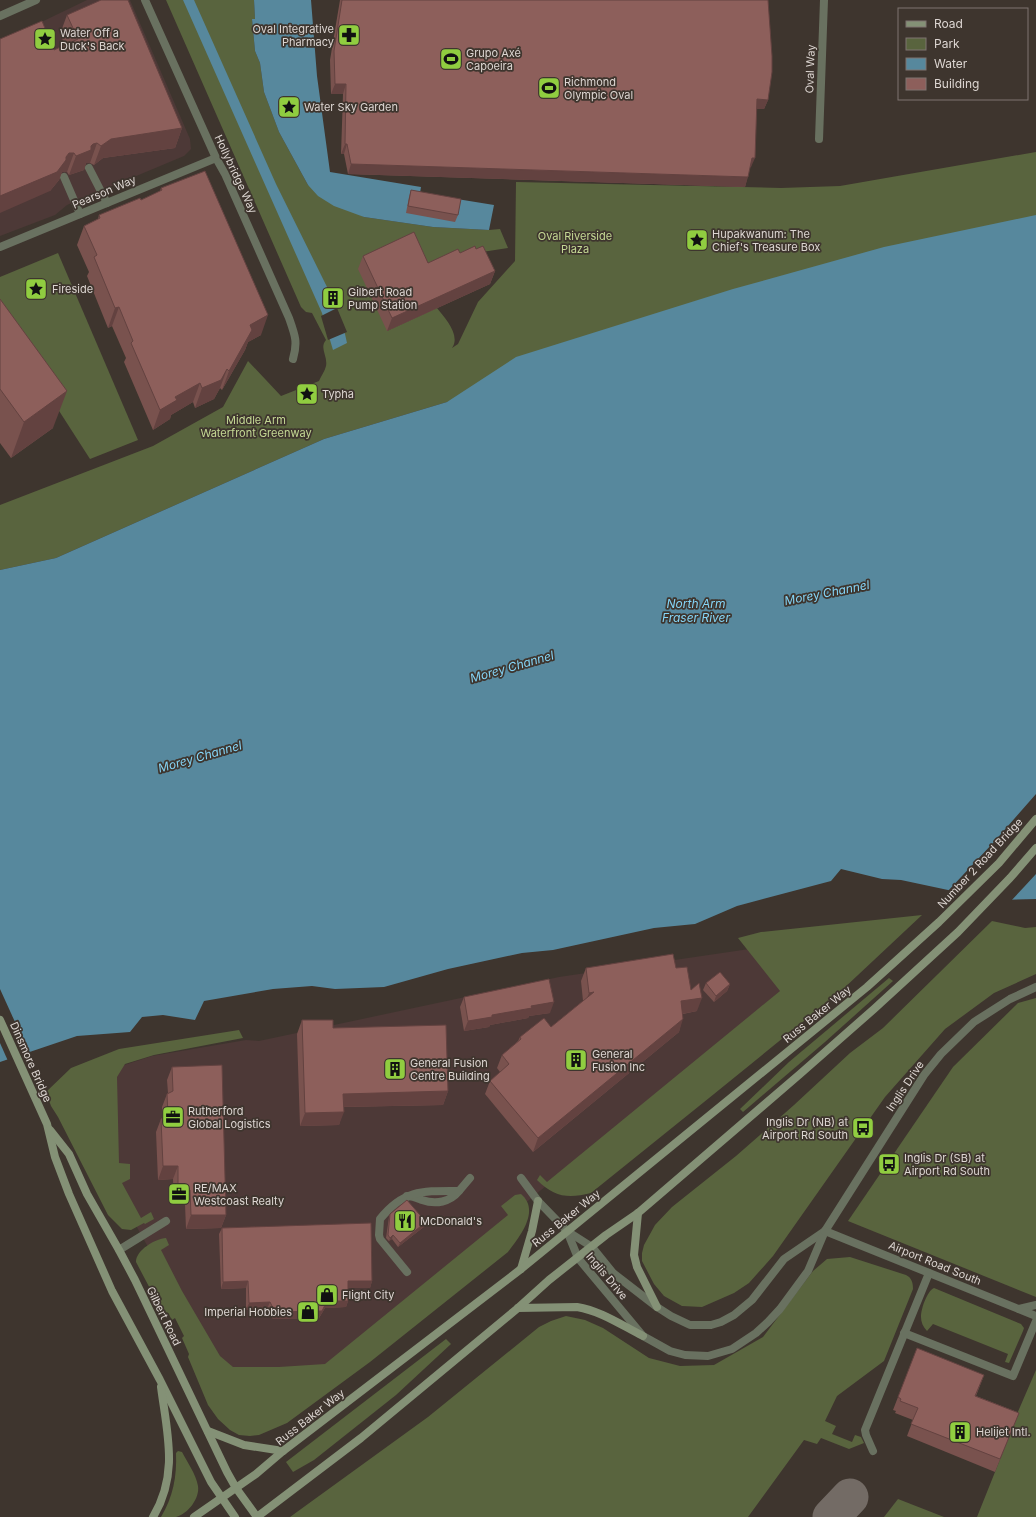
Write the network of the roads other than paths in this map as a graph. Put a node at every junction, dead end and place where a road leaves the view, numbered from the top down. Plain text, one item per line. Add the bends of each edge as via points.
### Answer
1 (36, 0) edge
2 (145, 0) edge
3 (824, 0) edge
4 (0, 16) edge
5 (819, 139) dead end
6 (216, 158) junction
7 (88, 168) edge
8 (64, 177) edge
9 (107, 203) junction
10 (80, 214) junction
11 (0, 247) edge
12 (293, 359) dead end
13 (1036, 819) edge
14 (1036, 848) edge
15 (939, 922) joint
16 (1036, 987) edge
17 (0, 1020) edge
18 (42, 1113) joint
19 (48, 1128) junction
20 (470, 1178) dead end
21 (521, 1178) dead end
22 (538, 1201) junction
23 (638, 1213) junction
24 (166, 1221) dead end
25 (567, 1231) junction
26 (825, 1231) junction
27 (592, 1247) junction
28 (119, 1250) junction
29 (578, 1258) junction
30 (521, 1269) junction
31 (407, 1272) dead end
32 (929, 1273) junction
33 (1036, 1305) edge
34 (657, 1307) junction
35 (518, 1308) junction
36 (1019, 1309) junction
37 (1036, 1316) edge
38 (1036, 1321) edge
39 (904, 1333) junction
40 (643, 1336) junction
41 (160, 1380) junction
42 (208, 1431) junction
43 (283, 1450) junction
44 (873, 1451) dead end
45 (236, 1488) junction
46 (222, 1498) junction
47 (153, 1517) edge
48 (194, 1517) edge
49 (235, 1517) edge
50 (257, 1517) edge

1 - 4 street
2 - 6 street, Hollybridge Way
3 - 5 street, Oval Way
6 - 9 street, Pearson Way
6 - 12 street, Hollybridge Way via 294,331 296,350
7 - 9 street
8 - 10 street
9 - 10 street, Pearson Way
10 - 11 street, Pearson Way
13 - 15 main road, Number 2 Road Bridge via 999,863
14 - 23 main road via 958,932 845,1034
15 - 25 main road, Russ Baker Way via 867,987
16 - 26 street, Inglis Drive via 1010,999 974,1022 940,1054
17 - 18 main road, Dinsmore Bridge
18 - 19 main road, Gilbert Road
19 - 28 main road, Gilbert Road via 69,1154 87,1194
19 - 41 main road, Gilbert Road via 55,1157 72,1202 112,1291
20 - 31 street via 454,1197 445,1201 427,1201 406,1196 380,1219 380,1239
21 - 22 street
22 - 25 street
22 - 30 main road
23 - 27 main road
23 - 34 main road via 634,1255 637,1268
24 - 28 street
25 - 27 street, Inglis Drive
25 - 29 street, Inglis Drive
25 - 30 main road, Russ Baker Way
26 - 32 street, Airport Road South
26 - 34 street, Inglis Drive via 784,1259 752,1300 721,1322 690,1325
26 - 40 street, Inglis Drive via 808,1271 780,1309 756,1333 732,1349 708,1356 686,1355
27 - 29 main road
27 - 34 street, Inglis Drive via 613,1273
28 - 42 main road, Gilbert Road
29 - 35 main road
29 - 40 street, Inglis Drive
30 - 43 main road, Russ Baker Way
32 - 36 street, Airport Road South
32 - 39 street
33 - 36 street
35 - 40 main road via 577,1307 605,1316
35 - 50 main road via 361,1438
36 - 37 street, Airport Road South
38 - 39 street via 1013,1376
39 - 44 street via 865,1430
41 - 46 main road, Gilbert Road via 205,1472
41 - 47 main road via 170,1463 167,1485
42 - 43 main road via 244,1445
42 - 45 main road, Gilbert Road
43 - 45 main road, Russ Baker Way
45 - 46 main road, Russ Baker Way
45 - 50 main road, Gilbert Road
46 - 48 main road, Russ Baker Way
46 - 49 main road, Gilbert Road

